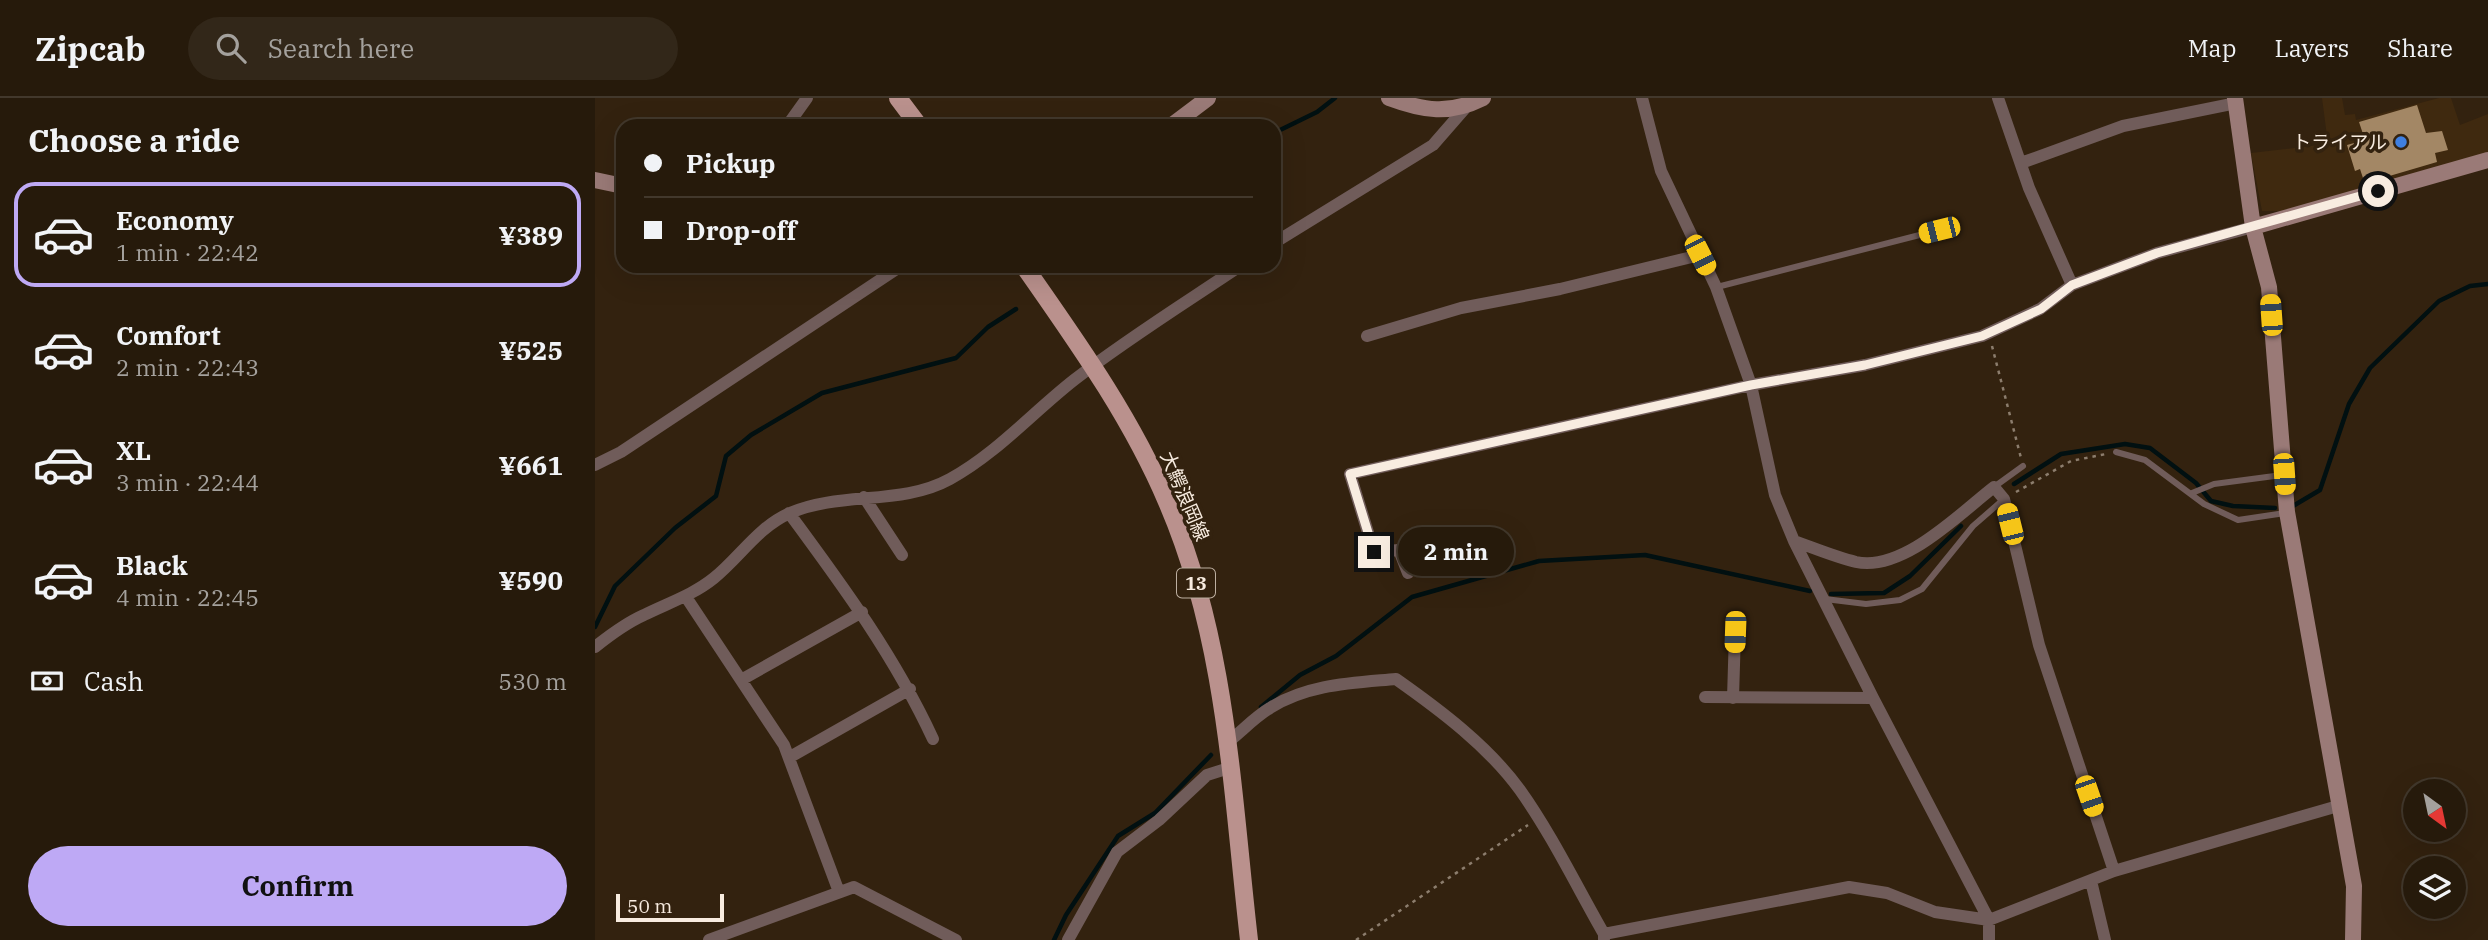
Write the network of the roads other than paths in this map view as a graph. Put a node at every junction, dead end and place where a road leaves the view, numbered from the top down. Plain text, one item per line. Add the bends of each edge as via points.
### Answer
1 (807, 98) edge
2 (898, 98) edge
3 (1208, 98) edge
4 (1389, 98) edge
5 (1483, 98) edge
6 (1642, 98) edge
7 (1998, 98) edge
8 (2236, 101) edge
9 (1467, 106) junction
10 (792, 119) edge
11 (914, 119) edge
12 (1180, 119) edge
13 (2488, 160) edge
14 (2021, 163) junction
15 (595, 180) edge
16 (616, 184) edge
17 (2253, 227) junction
18 (1939, 230) dead end
19 (1281, 239) edge
20 (1700, 255) junction
21 (890, 273) edge
22 (1029, 273) edge
23 (1230, 273) edge
24 (2072, 285) junction
25 (1716, 287) junction
26 (1367, 336) dead end
27 (1094, 365) junction
28 (1751, 385) junction
29 (2116, 452) road end
30 (595, 465) edge
31 (2023, 466) road end
32 (2284, 474) junction
33 (1994, 487) junction
34 (2192, 493) junction
35 (864, 498) junction
36 (2004, 499) junction
37 (2287, 512) junction
38 (789, 513) junction
39 (1794, 541) junction
40 (902, 555) dead end
41 (1408, 573) dead end
42 (686, 597) junction
43 (1823, 599) junction
44 (862, 612) junction
45 (1735, 632) dead end
46 (595, 647) edge
47 (741, 680) junction
48 (910, 689) junction
49 (1705, 697) dead end
50 (1733, 698) junction
51 (1873, 698) junction
52 (933, 739) dead end
53 (1228, 742) junction
54 (790, 757) junction
55 (1229, 768) junction
56 (2338, 806) junction
57 (2114, 871) junction
58 (2091, 881) junction
59 (839, 892) junction
60 (1989, 920) junction
61 (1604, 937) edge
62 (709, 940) edge
63 (956, 940) edge
64 (1068, 940) edge
65 (1249, 940) edge
66 (1989, 940) edge
67 (2105, 940) edge
68 (2353, 940) edge

1 - 10 street
2 - 11 main road
3 - 12 street
4 - 9 street via 1431,111
5 - 9 street
6 - 20 street via 1661,171
7 - 14 street
8 - 14 street via 2123,126
8 - 17 street
9 - 19 street via 1433,145
13 - 17 street
14 - 24 street
15 - 16 street
17 - 24 street via 2157,253
17 - 32 street via 2269,287
18 - 25 lane
20 - 25 street
20 - 26 street via 1461,308
21 - 30 street
22 - 27 main road, 大鰐浪岡線 / 13
23 - 27 street
24 - 28 street via 2041,309 1989,332 1865,365
25 - 28 street
27 - 35 street via 1029,415 994,450 949,479 905,494
27 - 53 main road, 大鰐浪岡線 / 13 via 1144,451 1185,547 1205,612
28 - 39 street via 1775,495
28 - 41 street via 1350,474 1374,552 1399,550
29 - 34 lane via 2145,460
31 - 33 lane
32 - 34 lane via 2214,484
32 - 37 street
33 - 36 street
33 - 39 street via 1913,550 1879,563 1857,562
34 - 37 lane via 2238,520
35 - 38 street
35 - 40 street
36 - 43 lane via 1973,526 1922,589 1900,600 1866,604
36 - 57 street via 2039,645
37 - 56 street
38 - 42 street via 751,540 715,578
38 - 44 street
39 - 43 street
42 - 46 street via 643,615
42 - 47 street
43 - 51 street
44 - 47 street
44 - 48 street
45 - 50 street
47 - 54 street
48 - 52 street
48 - 54 street
49 - 50 street
50 - 51 street
51 - 60 street
53 - 55 main road, 大鰐浪岡線 / 13
53 - 61 street via 1269,708 1296,694 1396,678 1496,762 1520,791
54 - 59 street
55 - 64 street via 1207,775 1117,852
55 - 65 main road, 大鰐浪岡線 / 13
56 - 57 street
56 - 68 street via 2354,886
57 - 58 street
58 - 60 street
58 - 67 street
59 - 62 street
59 - 63 street via 854,887
60 - 61 street via 1935,912 1887,893 1850,887
60 - 66 street

